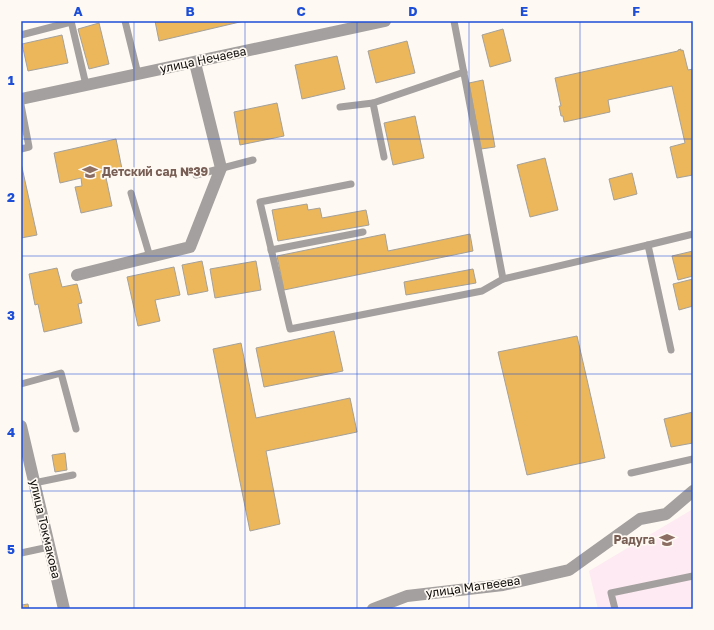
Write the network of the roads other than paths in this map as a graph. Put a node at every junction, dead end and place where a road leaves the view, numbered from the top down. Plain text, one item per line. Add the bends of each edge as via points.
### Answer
1 (71, 21) edge
2 (125, 21) edge
3 (386, 21) edge
4 (454, 21) edge
5 (337, 26) edge
6 (21, 35) edge
7 (195, 62) junction
8 (464, 72) junction
9 (138, 74) junction
10 (86, 85) junction
11 (21, 99) edge
12 (374, 103) junction
13 (21, 104) edge
14 (340, 107) dead end
15 (21, 149) edge
16 (384, 157) dead end
17 (253, 160) dead end
18 (221, 168) junction
19 (196, 175) dead end
20 (351, 184) dead end
21 (132, 193) dead end
22 (363, 232) dead end
23 (693, 234) edge
24 (648, 246) junction
25 (272, 250) junction
26 (150, 257) junction
27 (78, 275) dead end
28 (503, 279) junction
29 (671, 350) dead end
30 (21, 384) edge
31 (21, 426) edge
32 (76, 429) dead end
33 (693, 459) edge
34 (631, 473) dead end
35 (73, 475) dead end
36 (34, 483) junction
37 (693, 491) edge
38 (49, 547) junction
39 (21, 553) edge
40 (693, 576) edge
41 (64, 609) edge
42 (373, 609) edge
43 (615, 609) edge

1 - 6 lane
1 - 10 lane
2 - 9 lane
3 - 5 street, улица Нечаева
4 - 8 lane
5 - 7 street, улица Нечаева
7 - 9 street, улица Нечаева
7 - 18 street
8 - 12 lane
8 - 28 lane
9 - 10 street, улица Нечаева
10 - 11 street, улица Нечаева
12 - 14 lane
12 - 16 lane
13 - 15 lane via 29,147
17 - 18 lane
18 - 19 lane
18 - 26 street via 190,248
20 - 25 lane via 260,202
21 - 26 lane
22 - 25 lane
23 - 24 lane
24 - 28 lane
24 - 29 lane
25 - 28 lane via 290,329 482,291
26 - 27 street
30 - 32 lane via 61,373
31 - 36 street, улица Токмакова
33 - 34 lane
35 - 36 lane
36 - 38 street, улица Токмакова
37 - 42 street, улица Матвеева via 666,514 640,519 569,570 503,585 407,596
38 - 39 lane
38 - 41 street, улица Токмакова
40 - 43 lane via 611,593

